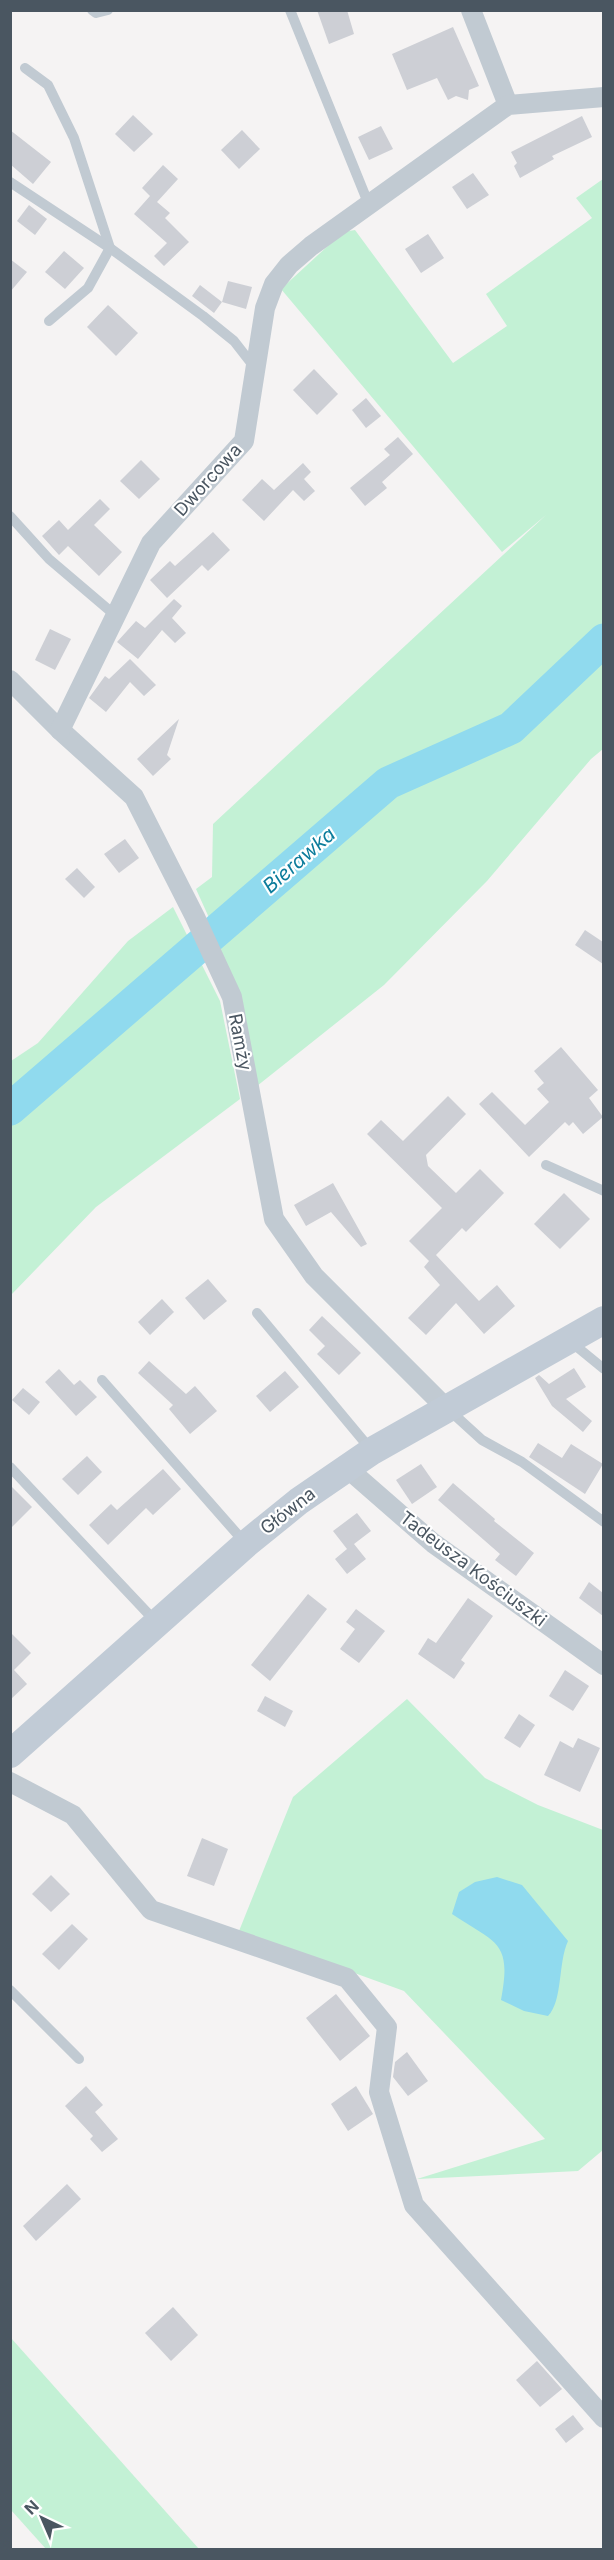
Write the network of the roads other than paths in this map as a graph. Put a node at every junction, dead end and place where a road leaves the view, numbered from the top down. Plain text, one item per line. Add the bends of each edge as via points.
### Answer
1 (92, 10) edge
2 (108, 10) edge
3 (290, 10) edge
4 (471, 10) edge
5 (25, 68) dead end
6 (603, 97) edge
7 (508, 105) junction
8 (10, 182) edge
9 (366, 207) junction
10 (110, 248) junction
11 (49, 321) dead end
12 (257, 371) junction
13 (10, 516) edge
14 (116, 616) junction
15 (10, 680) edge
16 (60, 730) junction
17 (546, 1165) dead end
18 (603, 1191) edge
19 (257, 1313) dead end
20 (603, 1320) edge
21 (568, 1340) junction
22 (603, 1369) edge
23 (102, 1380) dead end
24 (447, 1409) junction
25 (372, 1451) junction
26 (10, 1467) edge
27 (347, 1468) junction
28 (603, 1522) edge
29 (246, 1544) junction
30 (157, 1623) junction
31 (603, 1665) edge
32 (10, 1754) edge
33 (10, 1782) edge
34 (10, 1990) edge
35 (79, 2059) dead end
36 (603, 2418) edge

1 - 2 lane via 96,14
3 - 9 lane
4 - 7 street
5 - 10 lane via 48,85 74,138
6 - 7 street
7 - 9 street, Dworcowa
8 - 10 lane
9 - 12 street, Dworcowa via 311,246 274,284 265,308
10 - 11 lane via 88,288
10 - 12 lane via 234,341
12 - 14 street, Dworcowa via 244,441 151,543
13 - 14 lane via 49,559
14 - 16 street, Dworcowa
15 - 16 street, Ramży
16 - 24 street, Ramży via 134,797 232,997 274,1219 314,1276
17 - 18 lane
19 - 25 lane
20 - 21 main road, Główna
21 - 22 lane
21 - 24 main road, Główna
23 - 29 lane
24 - 25 main road, Główna
24 - 28 lane via 482,1440 522,1462
25 - 27 main road, Główna
26 - 30 lane
27 - 29 main road, Główna
27 - 31 street, Tadeusza Kościuszki via 433,1543
29 - 30 main road, Główna
30 - 32 main road, Główna
33 - 36 street via 73,1815 151,1910 347,1978 387,2027 379,2092 414,2205
34 - 35 lane

